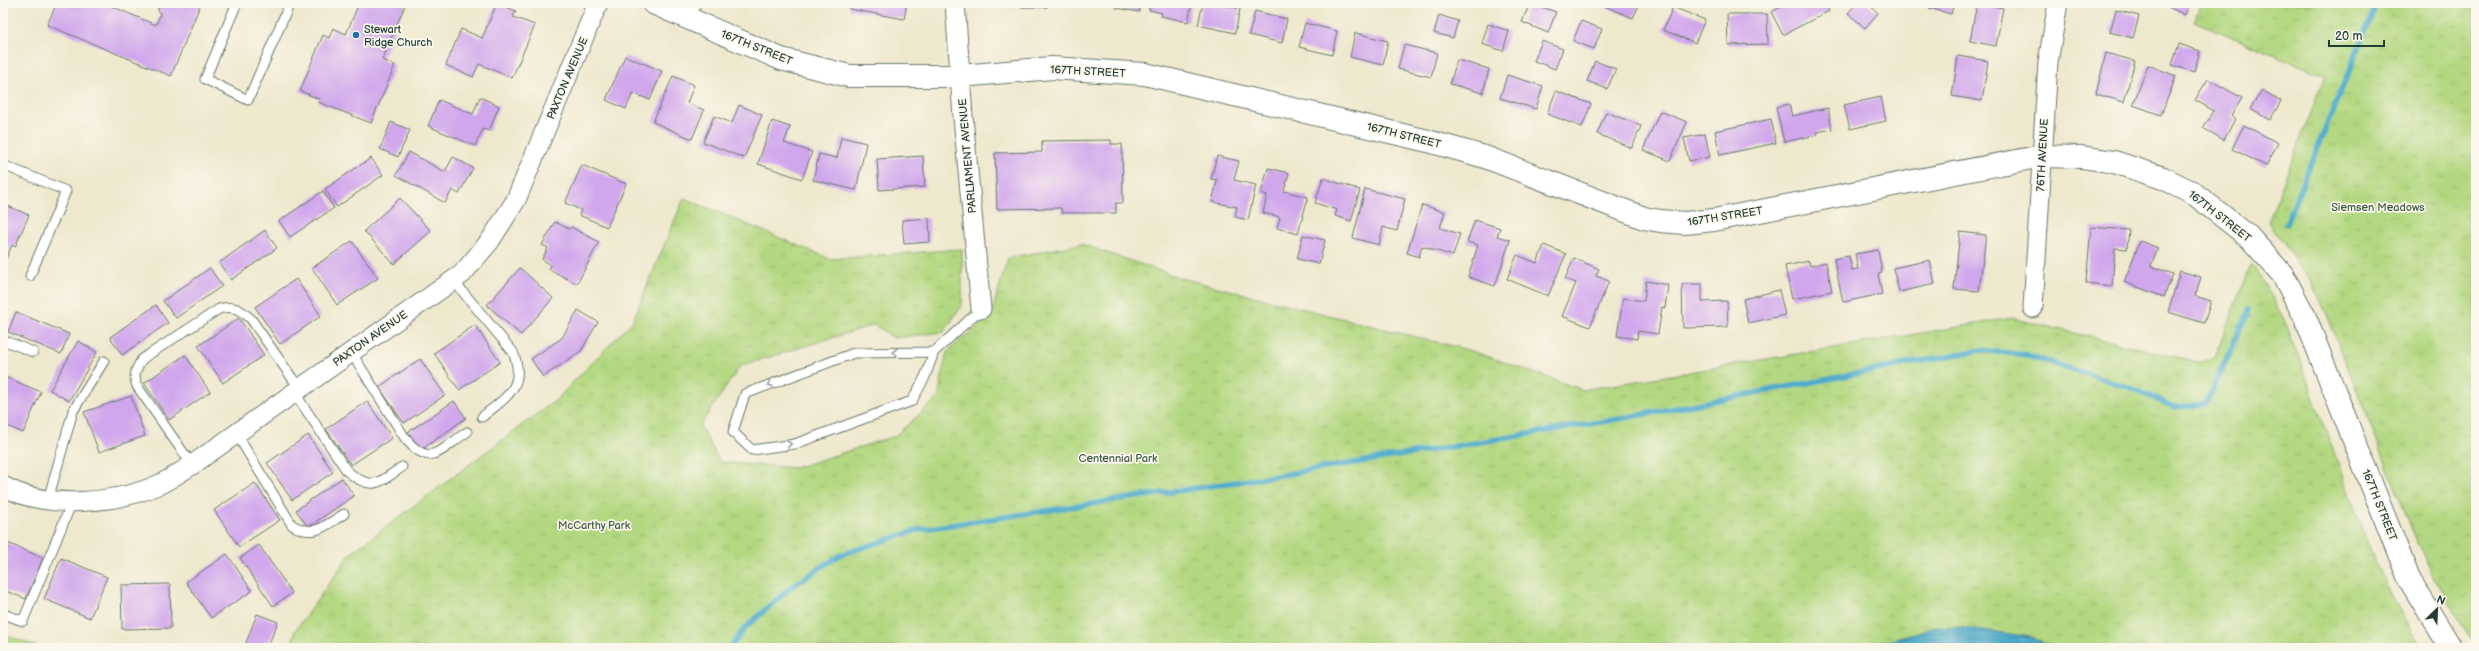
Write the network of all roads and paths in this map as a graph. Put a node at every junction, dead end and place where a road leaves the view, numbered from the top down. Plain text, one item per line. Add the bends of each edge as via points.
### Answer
1 (236, 3) edge
2 (290, 3) edge
3 (598, 3) edge
4 (654, 3) edge
5 (955, 3) edge
6 (2058, 3) edge
7 (688, 10) edge
8 (961, 76) junction
9 (2042, 156) junction
10 (3, 165) edge
11 (30, 276) dead end
12 (453, 280) junction
13 (2033, 308) dead end
14 (981, 309) joint
15 (3, 340) edge
16 (33, 352) dead end
17 (351, 352) junction
18 (934, 352) junction
19 (104, 361) dead end
20 (296, 390) junction
21 (482, 418) dead end
22 (467, 432) dead end
23 (236, 433) junction
24 (192, 465) junction
25 (402, 467) dead end
26 (3, 486) edge
27 (48, 500) junction
28 (72, 502) junction
29 (344, 514) dead end
30 (3, 614) edge
31 (2451, 648) edge

1 - 2 lane via 204,79 248,100
3 - 12 street, PAXTON AVENUE via 516,200 490,241 462,274
4 - 7 street, 167TH STREET
5 - 8 street, PARLIAMENT AVENUE
6 - 9 street, 76TH AVENUE via 2048,62
7 - 8 street, 167TH STREET via 781,59 849,76
8 - 9 street, 167TH STREET via 1052,68 1145,74 1428,141 1484,157 1563,185 1613,208 1660,222 1714,220
8 - 14 street, PARLIAMENT AVENUE
9 - 13 street, 76TH AVENUE
9 - 31 street, 167TH STREET via 2082,157 2114,162 2163,178 2192,192 2243,233 2283,275 2305,317 2409,579
10 - 11 lane via 66,191
12 - 17 street, PAXTON AVENUE
12 - 21 lane via 513,352 519,366 518,381 511,392
14 - 18 lane
15 - 16 lane
17 - 20 street, PAXTON AVENUE
17 - 22 lane via 415,450 426,456 435,454
18 -> 18 lane via 854,353 745,394 733,432 752,450 795,444 912,401 925,377
19 - 27 lane via 73,411
20 - 23 street, PAXTON AVENUE
20 - 24 lane via 251,319 241,310 230,306 219,309 142,359 136,368 134,378 137,386
20 - 25 lane via 347,471 358,481 368,485 377,484
23 - 24 street, PAXTON AVENUE
23 - 29 lane via 292,525 304,531 317,531
24 - 28 street, PAXTON AVENUE via 161,483 129,495
26 - 27 street, PAXTON AVENUE via 14,492
27 - 28 street, PAXTON AVENUE
28 - 30 lane via 23,621

